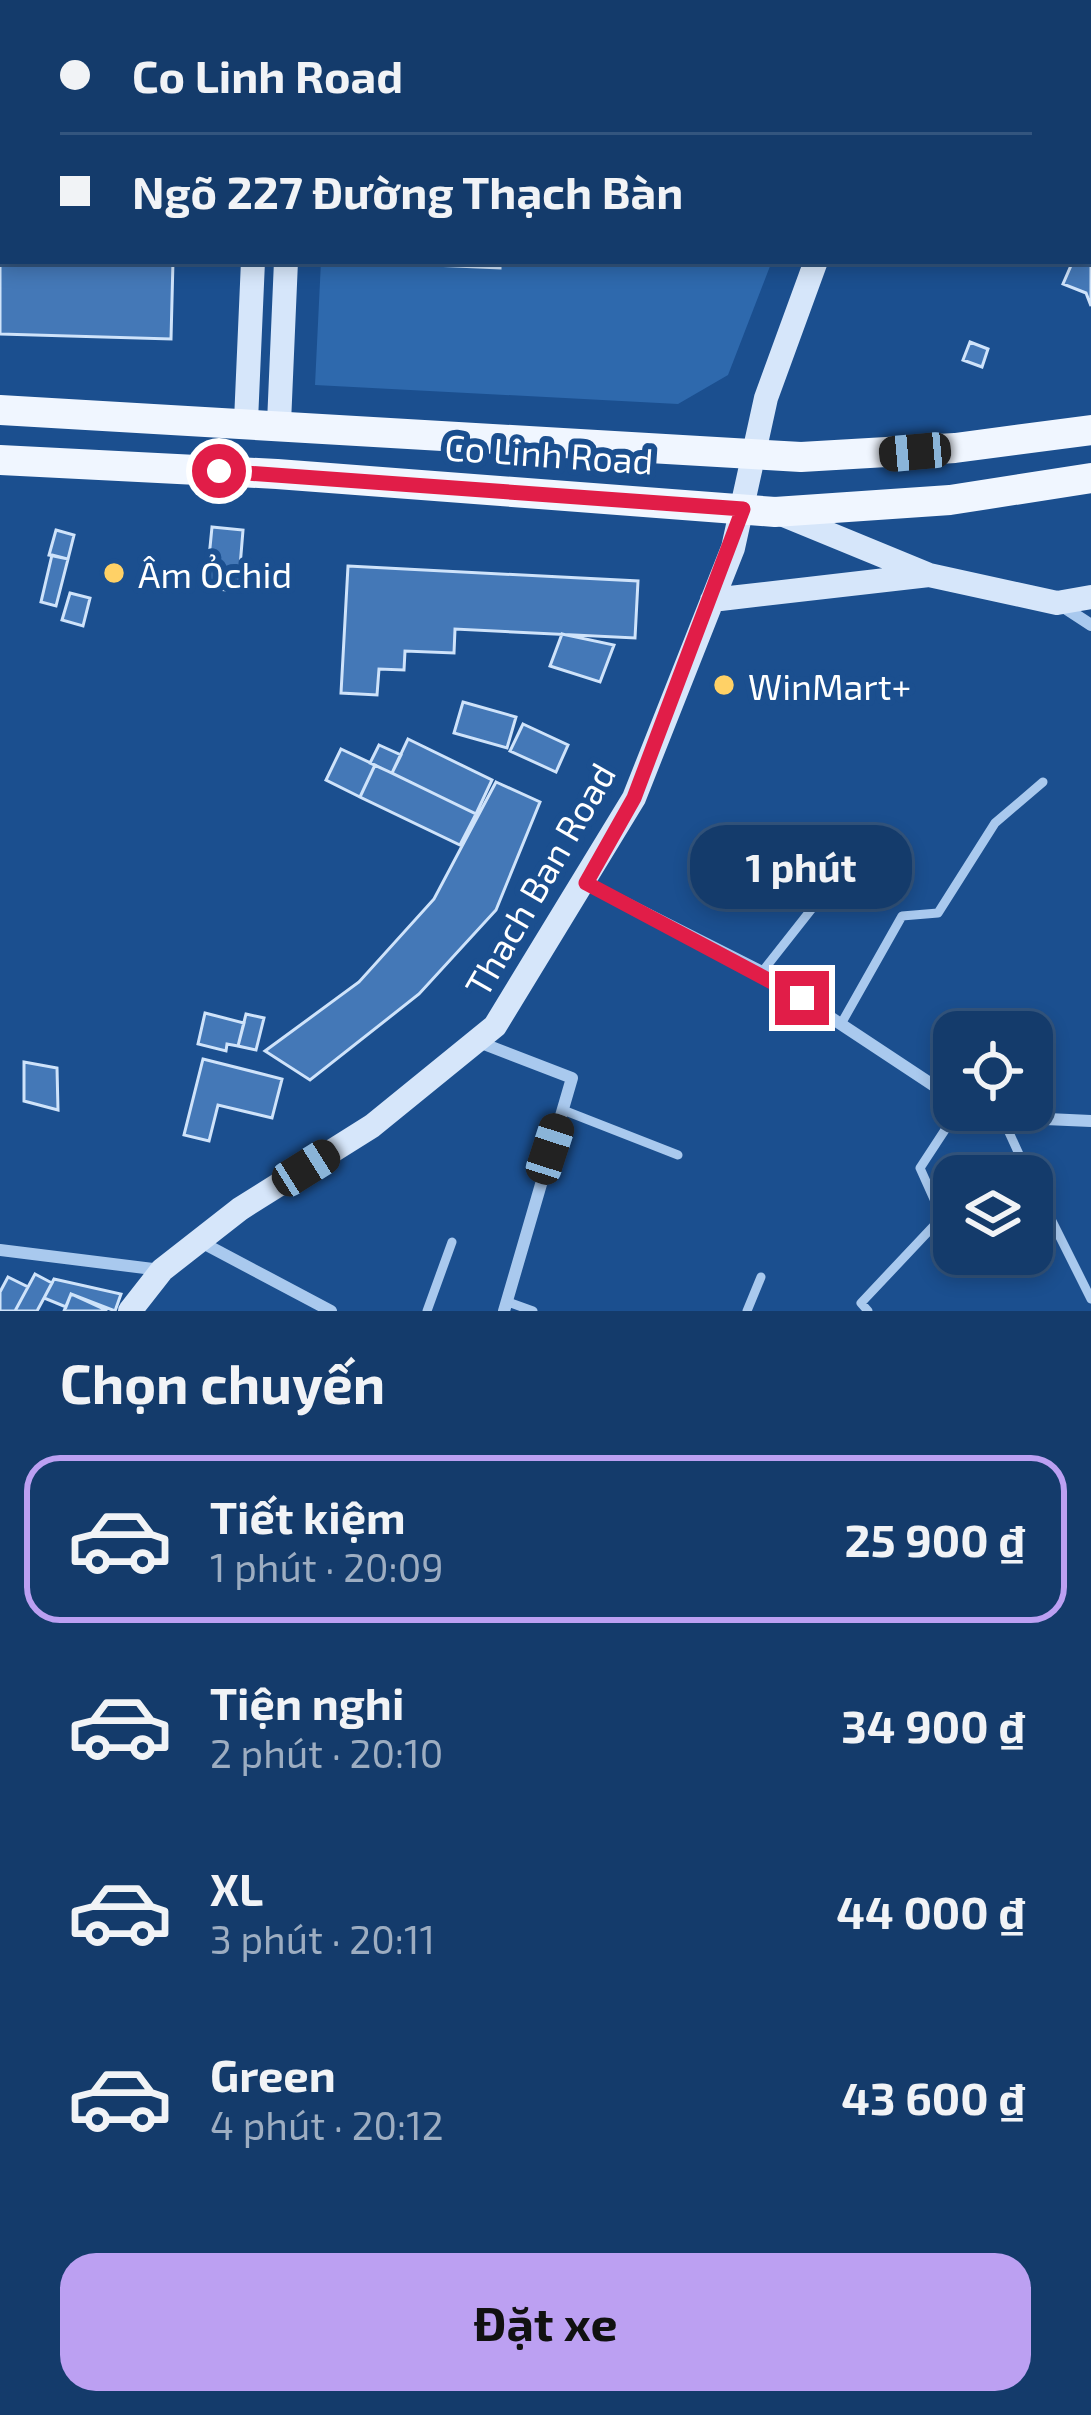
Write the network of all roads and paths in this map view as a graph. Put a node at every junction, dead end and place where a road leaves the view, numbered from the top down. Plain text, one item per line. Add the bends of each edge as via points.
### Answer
1 (253, 264) edge
2 (286, 264) edge
3 (815, 264) edge
4 (0, 410) edge
5 (246, 421) junction
6 (279, 423) junction
7 (1091, 430) edge
8 (757, 453) junction
9 (0, 460) edge
10 (1091, 478) edge
11 (743, 509) junction
12 (775, 512) junction
13 (929, 575) junction
14 (1091, 597) edge
15 (712, 600) junction
16 (1057, 603) junction
17 (1091, 625) edge
18 (1043, 782) dead end
19 (840, 873) dead end
20 (586, 883) junction
21 (762, 972) junction
22 (841, 1024) junction
23 (476, 1041) junction
24 (933, 1085) edge
25 (563, 1110) junction
26 (1053, 1119) edge
27 (1091, 1121) edge
28 (944, 1131) edge
29 (678, 1155) dead end
30 (1053, 1223) edge
31 (199, 1241) junction
32 (452, 1242) dead end
33 (0, 1250) edge
34 (162, 1270) junction
35 (761, 1276) dead end
36 (1091, 1299) edge
37 (506, 1306) edge
38 (130, 1311) edge
39 (331, 1311) edge
40 (428, 1311) edge
41 (533, 1311) edge
42 (747, 1311) edge
43 (868, 1311) edge

1 - 5 main road
2 - 6 main road
3 - 8 main road, Thach Ban Road via 766,398
4 - 5 main road, Co Linh Road
5 - 6 main road, Co Linh Road
6 - 8 main road, Co Linh Road
7 - 8 main road, Co Linh Road via 874,455
8 - 11 main road, Thach Ban Road
9 - 11 main road, Co Linh Road
10 - 12 main road, Co Linh Road via 950,500
11 - 12 main road, Co Linh Road
11 - 15 main road, Thach Ban Road
12 - 13 main road
13 - 15 main road
13 - 16 main road
14 - 16 main road
15 - 20 main road, Thach Ban Road via 634,798
16 - 17 street
18 - 22 lane via 995,824 938,913 902,916
19 - 21 lane
20 - 21 street
20 - 23 main road, Thach Ban Road via 495,1026
21 - 22 street
22 - 24 street
23 - 25 street via 572,1078
23 - 31 main road, Thach Ban Road via 372,1126
25 - 29 lane
25 - 37 street
26 - 27 street
28 - 43 lane via 920,1168 942,1217 861,1303
30 - 36 lane
31 - 34 main road, Thach Ban Road
31 - 39 street
32 - 40 lane
33 - 34 street
34 - 38 main road, Thach Ban Road
35 - 42 lane
37 - 41 lane

